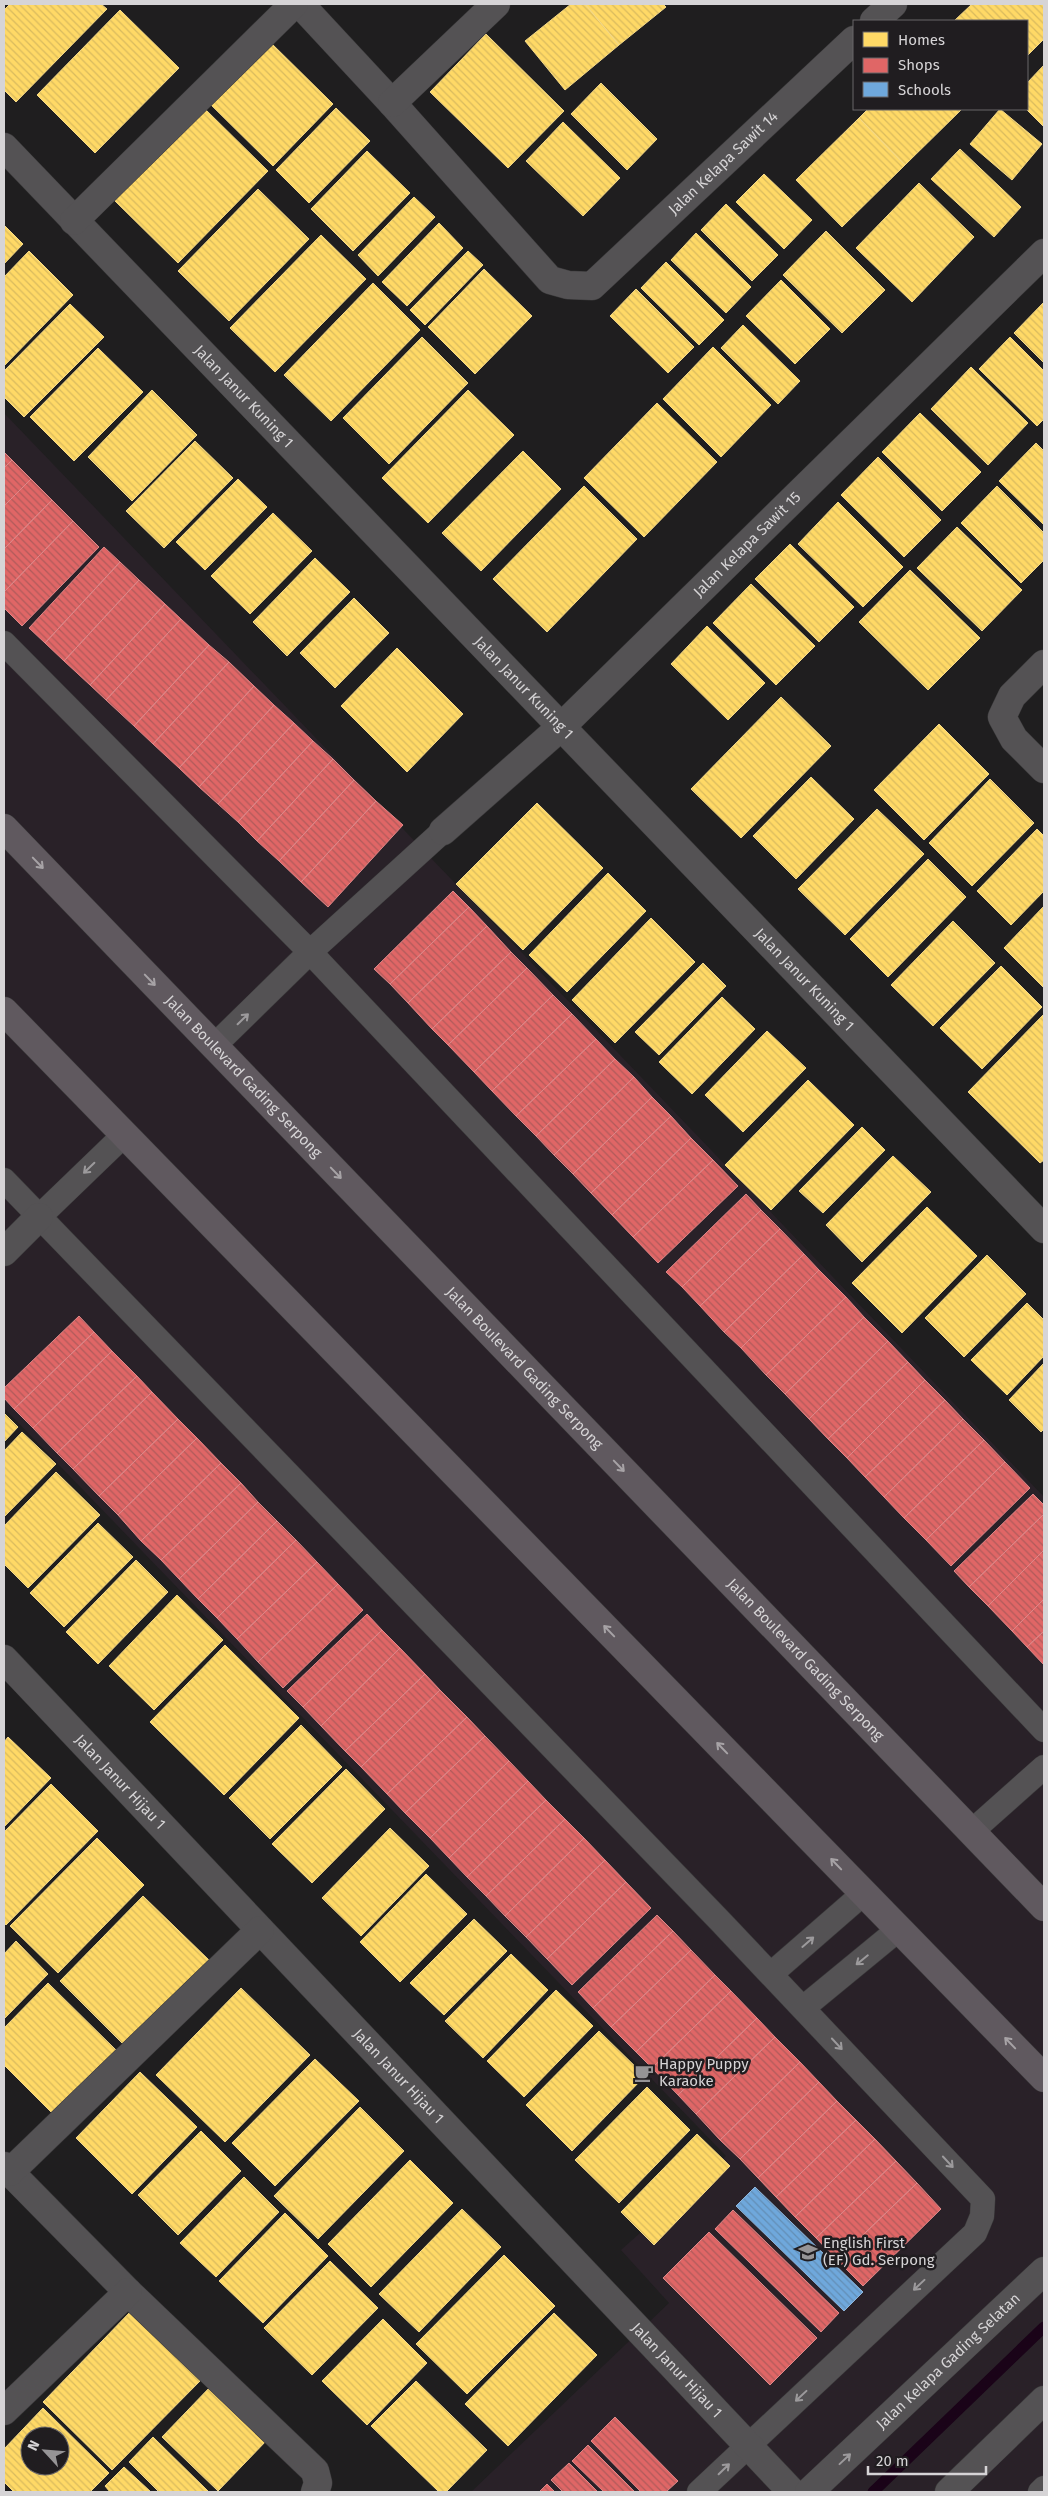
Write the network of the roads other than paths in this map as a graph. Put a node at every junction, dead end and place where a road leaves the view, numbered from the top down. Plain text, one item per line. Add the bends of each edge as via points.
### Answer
1 (294, 4) edge
2 (300, 4) edge
3 (496, 4) edge
4 (893, 4) edge
5 (875, 20) edge
6 (853, 41) edge
7 (392, 103) junction
8 (4, 147) edge
9 (74, 221) junction
10 (1044, 253) edge
11 (4, 642) edge
12 (1044, 664) edge
13 (561, 727) junction
14 (1044, 769) edge
15 (443, 831) joint
16 (8, 836) edge
17 (310, 952) junction
18 (4, 1012) edge
19 (214, 1046) junction
20 (124, 1135) junction
21 (4, 1180) edge
22 (40, 1217) junction
23 (1044, 1229) edge
24 (4, 1252) edge
25 (4, 1659) edge
26 (1039, 1725) edge
27 (1044, 1767) edge
28 (971, 1832) junction
29 (864, 1893) junction
30 (1044, 1907) edge
31 (899, 1929) junction
32 (260, 1930) junction
33 (771, 1974) junction
34 (803, 2008) junction
35 (1044, 2078) edge
36 (7, 2169) edge
37 (1044, 2271) edge
38 (128, 2292) junction
39 (1044, 2400) edge
40 (4, 2411) edge
41 (748, 2446) junction
42 (1044, 2488) edge
43 (315, 2492) edge
44 (699, 2492) edge
45 (792, 2492) edge
46 (809, 2492) edge
47 (948, 2492) edge
48 (1040, 2492) edge

1 - 9 street
2 - 7 street
3 - 7 street
4 - 5 street
6 - 7 street, Jalan Kelapa Sawit 14 via 592,286 550,280
8 - 9 street, Jalan Janur Kuning 1
9 - 13 street, Jalan Janur Kuning 1
10 - 13 street, Jalan Kelapa Sawit 15
11 - 17 lane
12 - 14 street via 1012,696 1002,716 1014,739
13 - 15 street, Jalan Kelapa Sawit 15
13 - 23 street, Jalan Janur Kuning 1
15 - 17 lane
16 -> 19 main road, Jalan Boulevard Gading Serpong
19 -> 17 lane
17 - 26 lane
18 - 20 main road
19 -> 28 main road, Jalan Boulevard Gading Serpong
20 -> 22 lane
29 -> 20 main road
21 - 22 lane
22 - 24 street
22 - 33 lane
25 - 32 street, Jalan Janur Hijau 1
27 - 28 lane
28 - 30 main road, Jalan Boulevard Gading Serpong
29 - 31 main road
33 -> 29 lane
31 -> 34 lane
35 -> 31 main road
32 - 36 street
32 - 41 street, Jalan Janur Hijau 1
33 - 34 lane
34 -> 41 lane via 983,2199 982,2216 975,2234
36 - 38 street
46 -> 37 street, Jalan Kelapa Gading Selatan
38 - 40 street
38 - 43 street via 315,2471 318,2483
39 - 47 street
44 -> 41 lane
41 - 45 street, Jalan Janur Hijau 1
42 - 48 lane

